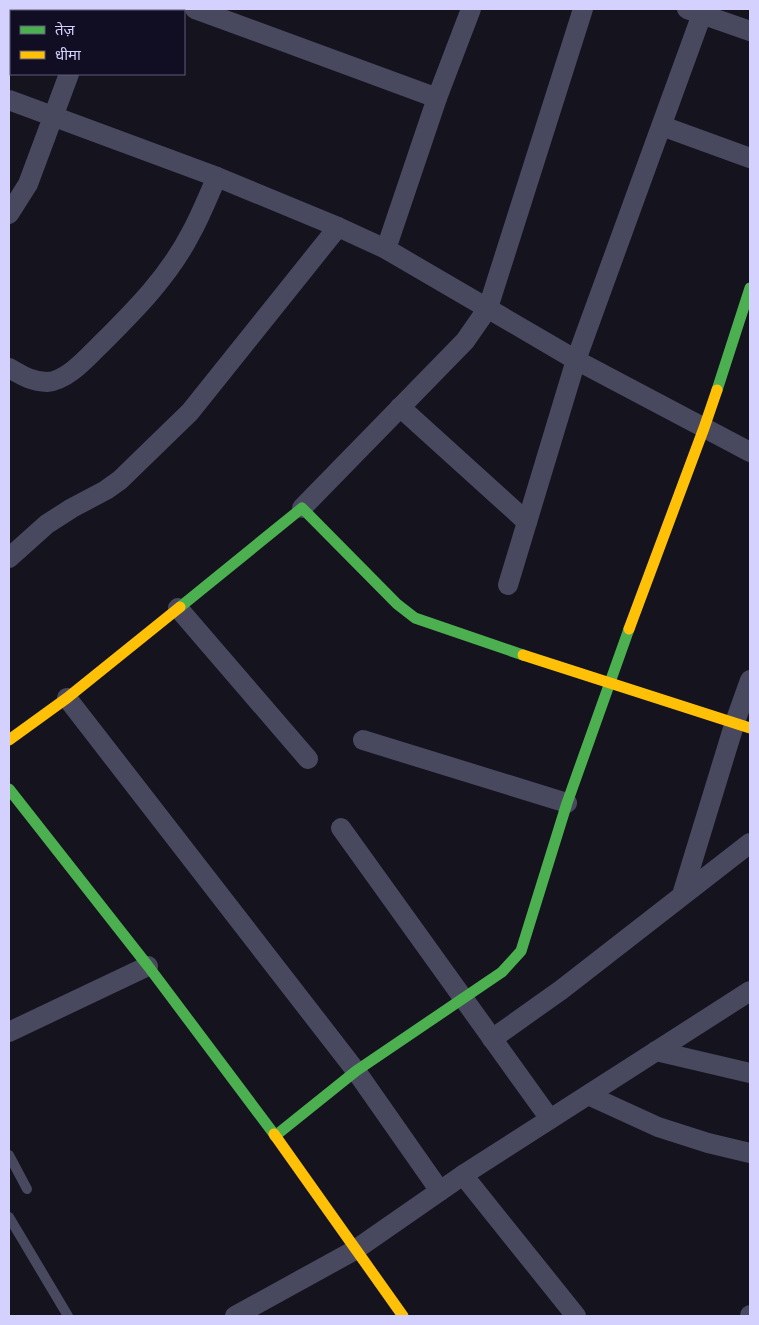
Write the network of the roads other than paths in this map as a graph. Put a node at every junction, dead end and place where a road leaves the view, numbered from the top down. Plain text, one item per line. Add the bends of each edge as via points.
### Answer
1 (195, 9) edge
2 (471, 9) edge
3 (583, 9) edge
4 (695, 11) edge
5 (750, 31) edge
6 (69, 75) edge
7 (437, 98) junction
8 (9, 100) edge
9 (54, 116) junction
10 (662, 126) junction
11 (750, 158) edge
12 (217, 177) junction
13 (9, 214) edge
14 (338, 227) junction
15 (386, 249) junction
16 (750, 288) edge
17 (488, 308) junction
18 (576, 360) junction
19 (9, 368) edge
20 (400, 407) junction
21 (704, 428) junction
22 (750, 452) edge
23 (302, 508) junction
24 (527, 522) junction
25 (9, 558) edge
26 (508, 585) dead end
27 (178, 608) junction
28 (750, 680) edge
29 (609, 682) junction
30 (67, 698) junction
31 (742, 725) edge
32 (9, 740) edge
33 (363, 740) dead end
34 (308, 759) dead end
35 (9, 789) edge
36 (567, 803) junction
37 (340, 828) dead end
38 (750, 842) edge
39 (682, 896) junction
40 (148, 966) junction
41 (750, 991) edge
42 (464, 999) junction
43 (12, 1025) edge
44 (492, 1038) junction
45 (656, 1051) junction
46 (356, 1071) junction
47 (750, 1073) edge
48 (588, 1095) junction
49 (550, 1119) junction
50 (275, 1136) junction
51 (750, 1153) edge
52 (9, 1155) edge
53 (463, 1175) junction
54 (27, 1189) dead end
55 (440, 1192) junction
56 (9, 1217) edge
57 (355, 1250) junction
58 (68, 1316) edge
59 (235, 1316) edge
60 (403, 1316) edge
61 (576, 1316) edge

1 - 7 street
2 - 7 street
3 - 17 street
4 - 5 street
4 - 10 street
6 - 9 street
7 - 15 street
8 - 9 street
9 - 12 street
9 - 13 street via 28,184
10 - 11 street
10 - 18 street
12 - 14 street
12 - 19 street via 191,234 165,274 142,304 84,361 63,377 49,382 30,380
14 - 15 street
14 - 25 street via 190,412 120,480 47,524
15 - 17 street
16 - 21 street
17 - 18 street
17 - 20 street via 465,341
18 - 21 street
18 - 24 street
20 - 23 street
20 - 24 street
21 - 22 street
21 - 29 street
23 - 27 street
23 - 29 street via 397,604 415,618
24 - 26 street
27 - 30 street
27 - 34 street
28 - 31 street
29 - 31 street
29 - 36 street
30 - 32 street
30 - 46 street
31 - 39 street
33 - 36 street
35 - 40 street
36 - 42 street via 521,951 502,972
37 - 42 street
38 - 39 street
39 - 44 street via 561,990
40 - 43 street
40 - 50 street
41 - 45 street
42 - 44 street
42 - 46 street
44 - 49 street
45 - 47 street
45 - 48 street
46 - 50 street
46 - 55 street
48 - 49 street
48 - 51 street via 658,1127
49 - 53 street
50 - 57 street
52 - 54 lane
53 - 55 street
53 - 61 street
55 - 57 street
56 - 58 lane
57 - 59 street
57 - 60 street

